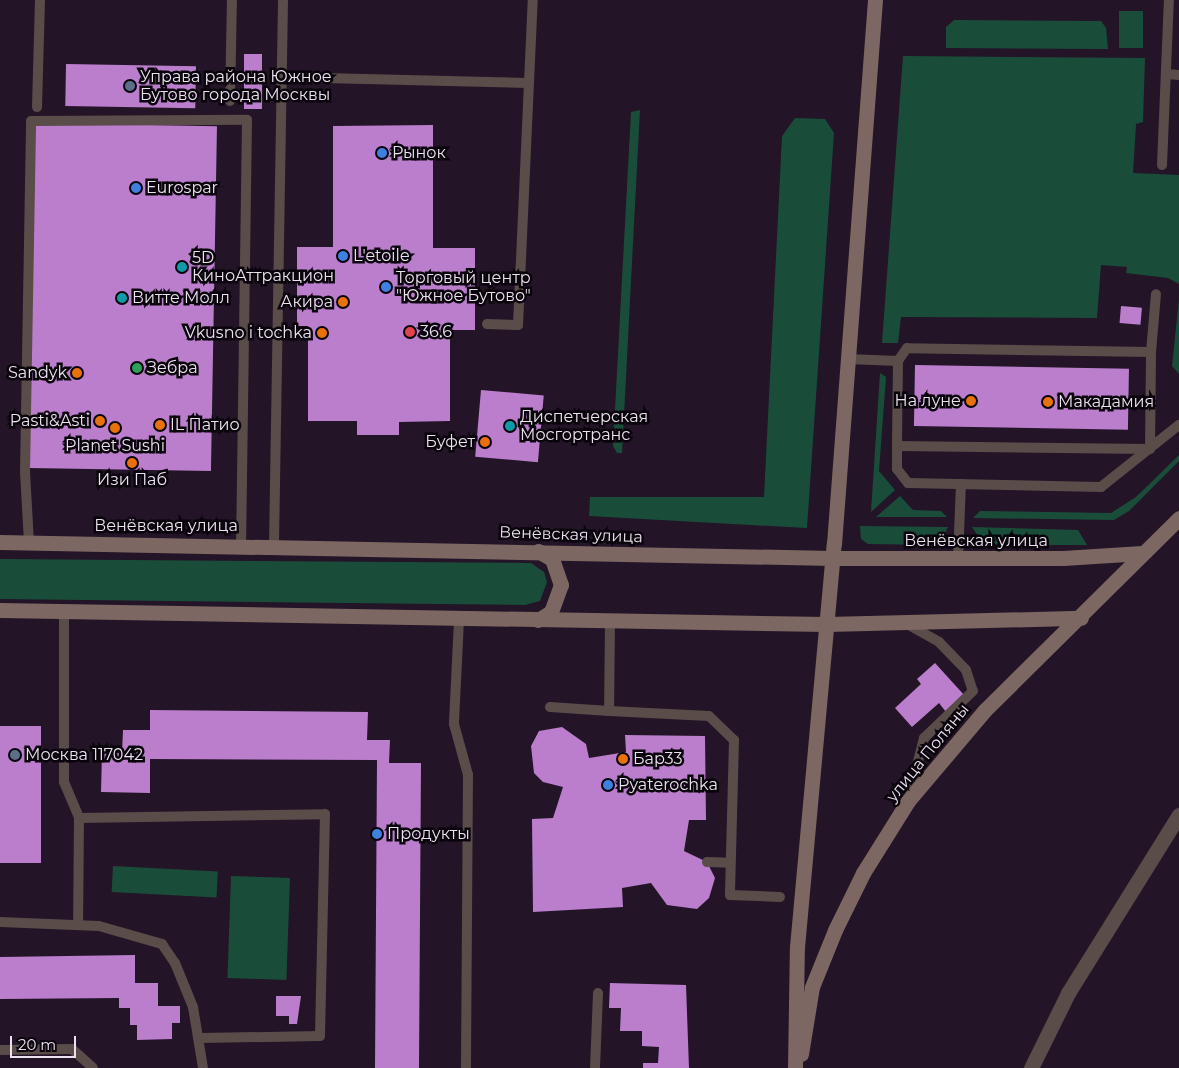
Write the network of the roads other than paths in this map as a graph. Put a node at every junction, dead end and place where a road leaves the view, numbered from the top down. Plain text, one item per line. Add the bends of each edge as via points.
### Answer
1 (40, 0) edge
2 (232, 0) edge
3 (283, 0) edge
4 (533, 0) edge
5 (875, 0) edge
6 (1169, 0) edge
7 (1166, 74) junction
8 (1179, 75) edge
9 (282, 77) junction
10 (528, 82) junction
11 (230, 101) dead end
12 (37, 107) dead end
13 (1162, 165) dead end
14 (1156, 294) dead end
15 (487, 324) dead end
16 (1151, 352) junction
17 (848, 359) junction
18 (898, 361) junction
19 (1179, 425) edge
20 (897, 446) junction
21 (1150, 449) junction
22 (961, 484) junction
23 (1179, 518) edge
24 (0, 542) edge
25 (29, 542) junction
26 (241, 544) junction
27 (274, 544) junction
28 (538, 551) junction
29 (1142, 553) junction
30 (832, 558) junction
31 (958, 558) junction
32 (0, 610) edge
33 (64, 611) junction
34 (1080, 618) junction
35 (458, 620) junction
36 (538, 620) junction
37 (610, 621) junction
38 (904, 623) junction
39 (827, 624) junction
40 (550, 707) dead end
41 (609, 711) junction
42 (908, 801) junction
43 (1179, 815) edge
44 (79, 818) junction
45 (707, 862) dead end
46 (730, 863) junction
47 (780, 897) dead end
48 (0, 922) edge
49 (78, 923) junction
50 (598, 993) dead end
51 (201, 1038) junction
52 (0, 1050) edge
53 (93, 1068) edge
54 (203, 1068) edge
55 (466, 1068) edge
56 (595, 1068) edge
57 (797, 1068) edge
58 (1032, 1068) edge

1 - 12 lane
2 - 11 lane
3 - 9 lane
4 - 10 lane
5 - 17 main road
6 - 7 lane
7 - 8 lane
7 - 13 lane
9 - 10 lane
9 - 27 lane
10 - 15 lane via 518,325
14 - 16 lane
16 - 18 lane via 907,348
16 - 21 lane
17 - 18 lane
17 - 30 main road
18 - 20 lane
19 - 21 lane
20 - 21 lane
20 - 22 lane via 897,469 908,483
21 - 22 lane via 1100,487
22 - 31 lane
23 - 29 main road, улица Поляны
24 - 25 main road, Венёвская улица
25 - 26 main road, Венёвская улица
25 - 26 lane via 25,471 31,121 247,120
26 - 27 main road, Венёвская улица
27 - 28 main road, Венёвская улица
28 - 30 main road, Венёвская улица
28 - 36 main road via 552,559 561,585 551,612
29 - 31 main road, Венёвская улица
29 - 34 main road, улица Поляны
30 - 31 main road, Венёвская улица
30 - 39 main road
32 - 33 main road
33 - 35 main road
33 - 44 lane via 64,782
34 - 38 main road
34 - 42 main road, улица Поляны via 985,710
35 - 36 main road
35 - 55 lane via 454,724 468,775
36 - 37 main road
37 - 39 main road
37 - 41 lane
38 - 39 main road
38 - 42 lane via 939,642 966,670 973,691 924,738
39 - 57 main road via 797,947
40 - 41 lane
41 - 46 lane via 710,716 734,740
42 - 57 main road, улица Поляны via 863,873 835,930 812,987
43 - 58 street via 1068,993
44 - 49 lane
44 - 51 lane via 324,814 320,1036
45 - 46 lane
46 - 47 lane via 730,895
48 - 49 lane
49 - 51 lane via 162,944 176,963
50 - 56 lane
51 - 54 lane
52 - 53 lane via 72,1049

